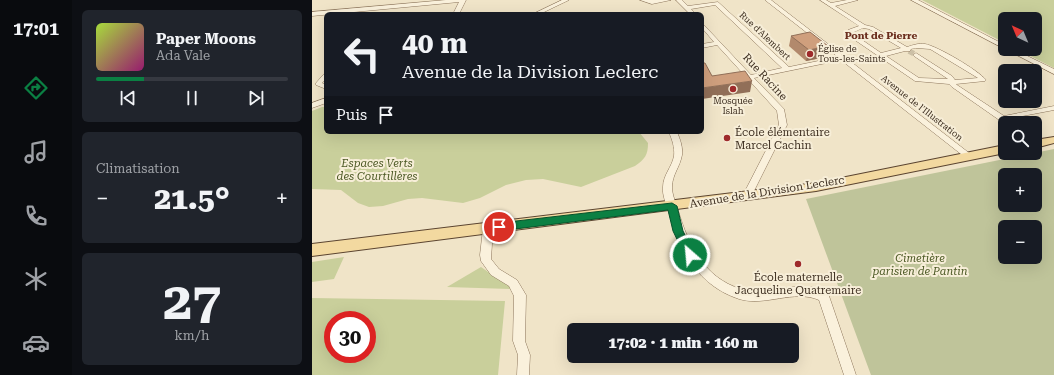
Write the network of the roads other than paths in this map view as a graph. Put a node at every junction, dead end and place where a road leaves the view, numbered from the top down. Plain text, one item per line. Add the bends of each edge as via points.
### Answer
1 (385, 0) edge
2 (462, 0) edge
3 (566, 0) edge
4 (643, 0) edge
5 (668, 0) edge
6 (679, 0) edge
7 (768, 0) edge
8 (823, 0) edge
9 (855, 0) edge
10 (914, 0) edge
11 (830, 5) junction
12 (379, 8) junction
13 (687, 8) junction
14 (334, 12) edge
15 (376, 12) edge
16 (457, 12) edge
17 (540, 12) edge
18 (690, 12) edge
19 (324, 13) edge
20 (312, 14) edge
21 (863, 26) junction
22 (704, 27) edge
23 (718, 43) junction
24 (998, 43) edge
25 (704, 46) edge
26 (907, 50) junction
27 (881, 55) junction
28 (916, 55) tunnel mouth
29 (1022, 56) edge
30 (843, 58) junction
31 (788, 70) junction
32 (1054, 72) edge
33 (324, 77) edge
34 (750, 77) junction
35 (952, 82) junction
36 (315, 85) edge
37 (324, 101) edge
38 (312, 106) edge
39 (1054, 108) edge
40 (999, 116) edge
41 (1025, 116) edge
42 (674, 134) edge
43 (1054, 140) edge
44 (1042, 141) edge
45 (998, 150) edge
46 (969, 156) junction
47 (748, 195) junction
48 (672, 206) junction
49 (488, 229) junction
50 (312, 250) edge
51 (523, 375) edge
52 (850, 375) edge

1 - 12 street
2 - 12 street
2 - 16 street
3 - 17 street
4 - 5 street
6 - 13 street
7 - 30 street, Avenue de l'Illustration
8 - 11 street
9 - 11 street
10 - 24 street
11 - 21 street
12 - 14 street
12 - 15 street
13 - 18 street
13 - 31 street, Rue d'Alembert via 716,3
19 - 20 street
21 - 26 street via 871,28
21 - 27 street via 848,33
22 - 23 street, Rue Racine
23 - 25 street
23 - 34 street, Rue Racine
26 - 27 street
26 - 35 street via 925,46 932,48 983,80
27 - 35 street via 917,80
28 - 35 street
29 - 32 street
30 - 31 street
30 - 46 street, Avenue de l'Illustration
31 - 34 street
33 - 36 street
34 - 47 street, Rue Racine via 781,111 783,125
35 - 40 street via 954,86
37 - 38 street
39 - 41 street
42 - 48 street via 679,145 678,159 668,178 667,188
43 - 44 main road
45 - 46 main road, Avenue de la Division Leclerc
46 - 47 main road, Avenue de la Division Leclerc via 816,186
47 - 48 main road, Avenue de la Division Leclerc
48 - 49 main road, Avenue de la Division Leclerc
48 - 52 street via 684,245 696,264 712,280 738,294 768,296 810,292 824,297
49 - 50 main road, Avenue de la Division Leclerc
49 - 51 street via 486,261 495,272 513,283 520,295 519,342 524,355

